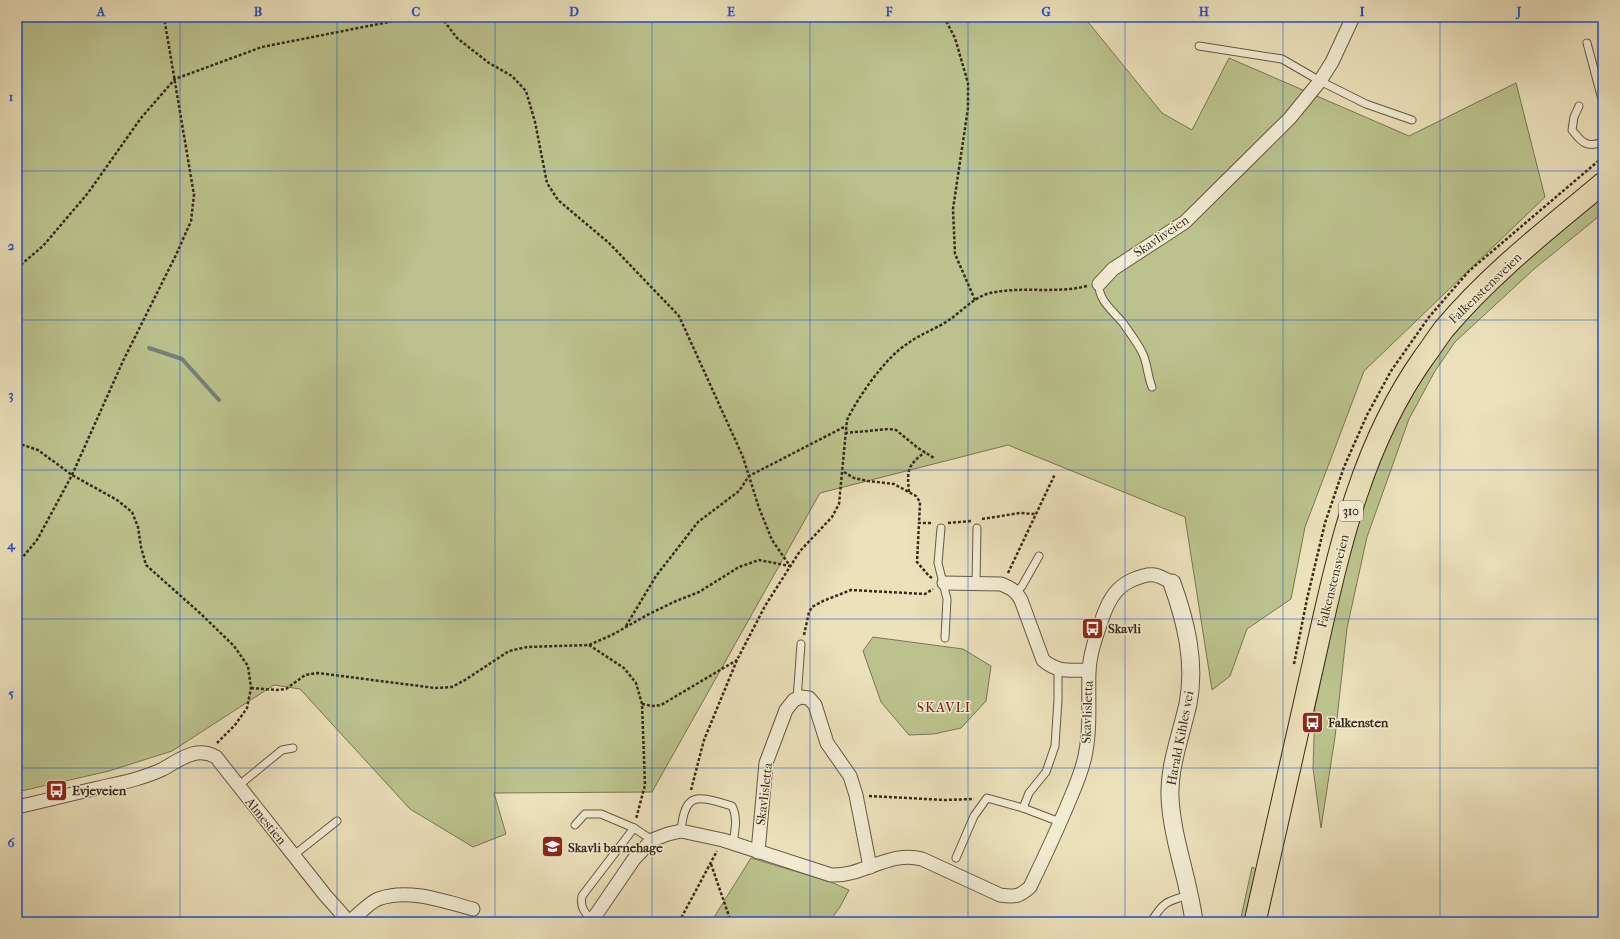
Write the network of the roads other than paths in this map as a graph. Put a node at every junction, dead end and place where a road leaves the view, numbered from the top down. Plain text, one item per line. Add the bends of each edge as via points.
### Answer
1 (1353, 17) edge
2 (1586, 43) dead end
3 (1199, 46) dead end
4 (1320, 81) junction
5 (1603, 103) edge
6 (1579, 106) dead end
7 (1412, 120) dead end
8 (1603, 142) edge
9 (1603, 183) edge
10 (1099, 284) joint
11 (1152, 387) dead end
12 (940, 526) road end
13 (976, 528) dead end
14 (1039, 556) dead end
15 (944, 583) junction
16 (1172, 583) joint
17 (976, 584) junction
18 (1017, 592) junction
19 (944, 638) dead end
20 (801, 644) road end
21 (1058, 670) junction
22 (1089, 670) junction
23 (797, 699) junction
24 (293, 748) dead end
25 (238, 786) junction
26 (17, 807) edge
27 (1023, 808) junction
28 (337, 821) dead end
29 (1060, 822) junction
30 (575, 825) dead end
31 (634, 828) junction
32 (681, 832) junction
33 (652, 840) junction
34 (728, 842) junction
35 (758, 852) junction
36 (294, 855) junction
37 (956, 858) dead end
38 (870, 867) junction
39 (1189, 894) junction
40 (473, 909) dead end
41 (592, 921) edge
42 (349, 922) edge
43 (1151, 922) edge
44 (1194, 922) edge
45 (1255, 922) edge

1 - 4 street, Skavliveien
2 - 5 lane
3 - 4 lane via 1282,59
4 - 7 lane via 1366,104
4 - 10 street, Skavliveien via 1290,118 1185,222 1113,269
6 - 8 lane via 1572,130 1586,144 1592,146
9 - 45 main road, Falkenstensveien / 310 via 1485,285 1443,329 1413,373 1385,422 1362,474 1346,526
10 - 11 lane via 1104,301 1142,351
12 - 15 lane via 938,563
13 - 17 lane
14 - 18 lane
15 - 17 street
15 - 19 lane via 947,599
16 - 22 street, Skavlisletta via 1152,574 1143,575 1119,587 1109,600 1093,643
16 - 39 street, Harald Kihles vei via 1191,657 1192,676 1173,765 1170,795 1174,831
17 - 18 street via 1005,586
18 - 21 street via 1043,660
20 - 23 lane
21 - 22 street, Skavlisletta
21 - 27 lane via 1055,746 1046,772 1029,794
22 - 29 street, Skavlisletta via 1088,735 1085,756
23 - 35 street, Skavlisletta via 786,710 766,763
23 - 38 street via 809,698 815,704 827,742 850,776
24 - 25 lane, Almestien via 282,750
25 - 26 street, Almestien via 216,756 208,752 199,752 133,780
25 - 36 street, Almestien
27 - 29 lane
27 - 37 lane via 987,798 974,816
28 - 36 lane, Almestien
29 - 38 street, Skavlisletta via 1030,887 1022,895 1000,895 914,857 904,856
30 - 31 lane via 585,814 601,814
31 - 33 lane
31 - 41 lane, Skavlisletta via 582,896 583,911
32 - 33 street, Skavlisletta
32 - 34 street, Skavlisletta
32 - 34 lane via 687,805 696,798 705,798 732,806 736,813 736,824
33 - 41 street, Skavlisletta via 634,859
34 - 35 street, Skavlisletta
35 - 38 street, Skavlisletta via 831,875 854,874
36 - 42 street, Almestien
39 - 43 lane via 1171,900 1159,908
39 - 44 street, Harald Kihles vei
40 - 42 street, Almestien via 416,895 396,895 377,899

